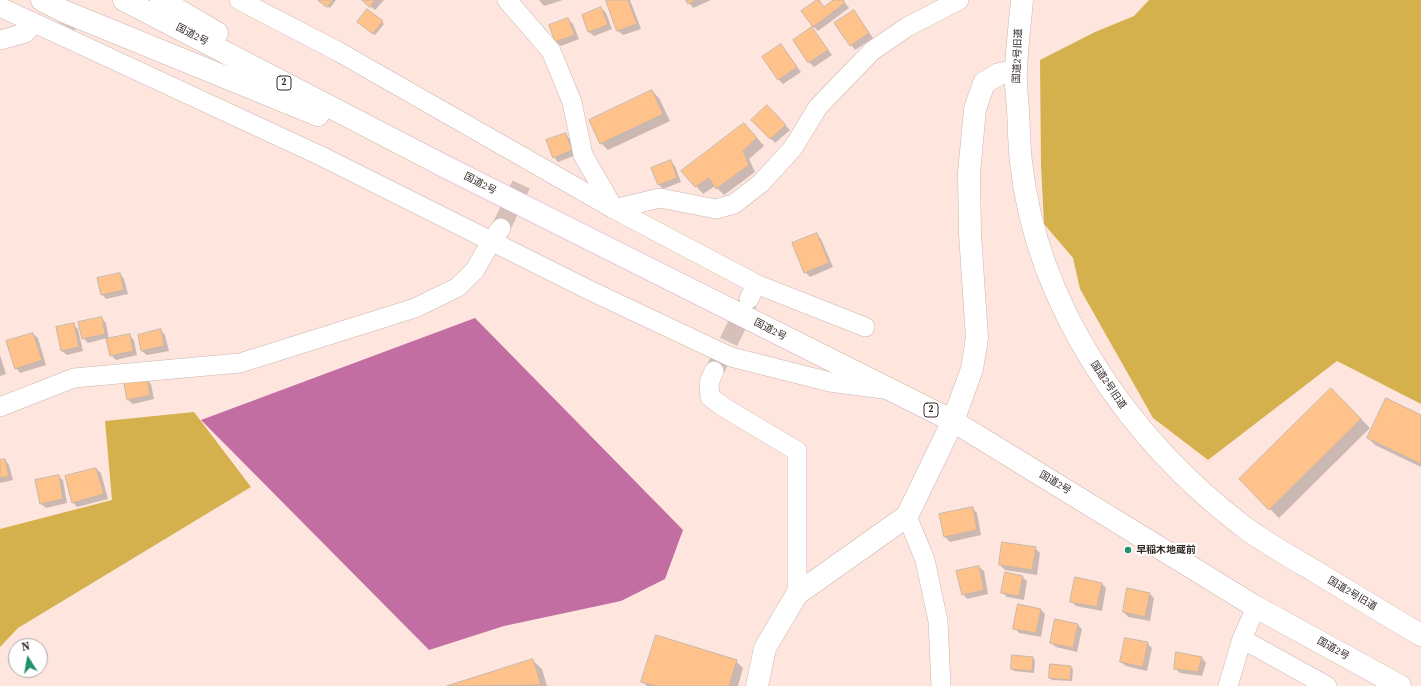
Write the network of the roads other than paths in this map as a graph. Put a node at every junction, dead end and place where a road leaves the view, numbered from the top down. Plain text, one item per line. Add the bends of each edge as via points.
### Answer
1 (42, 0) edge
2 (124, 0) edge
3 (161, 0) edge
4 (239, 0) edge
5 (507, 0) edge
6 (959, 0) edge
7 (1022, 0) edge
8 (0, 7) edge
9 (34, 24) junction
10 (0, 40) edge
11 (245, 63) junction
12 (1016, 71) junction
13 (444, 166) junction
14 (614, 209) junction
15 (496, 234) junction
16 (865, 327) dead end
17 (714, 372) tunnel mouth
18 (889, 389) junction
19 (0, 407) edge
20 (953, 421) junction
21 (907, 516) junction
22 (797, 594) junction
23 (1256, 607) junction
24 (1421, 635) edge
25 (1242, 639) junction
26 (756, 686) edge
27 (941, 686) edge
28 (1228, 686) edge
29 (1327, 686) edge
30 (1400, 686) edge

1 - 13 main road via 63,11
2 - 11 main road, 国道2号 / 2
3 - 11 main road via 216,32
4 - 14 street via 339,52 529,169
5 - 14 street via 551,51 572,102 584,155
6 - 14 street via 907,27 872,51 818,107 793,148 761,183 734,204 716,209 660,198
7 - 12 main road, 国道2号旧道
8 - 9 street
9 - 10 street via 25,33
9 - 15 street via 63,31 321,156
11 - 13 main road, 国道2号 / 2
12 - 20 main road via 999,74 984,83 975,109 969,173 977,338 972,369
12 - 24 main road, 国道2号旧道 via 1021,163 1032,219 1045,265 1093,364 1126,412 1170,461 1245,528
13 - 18 main road, 国道2号 / 2
14 - 16 street via 753,291
15 - 18 street via 591,291 731,357 830,382
15 - 19 street via 475,270 458,287 415,308 240,363 74,378
17 - 22 street via 709,383 710,397 797,451
18 - 20 main road, 国道2号 / 2
20 - 21 main road
20 - 23 main road, 国道2号 / 2
21 - 22 main road
21 - 27 street via 925,560 938,621
22 - 26 main road via 766,648
23 - 25 street
23 - 30 main road, 国道2号 / 2
25 - 28 street
25 - 29 street

